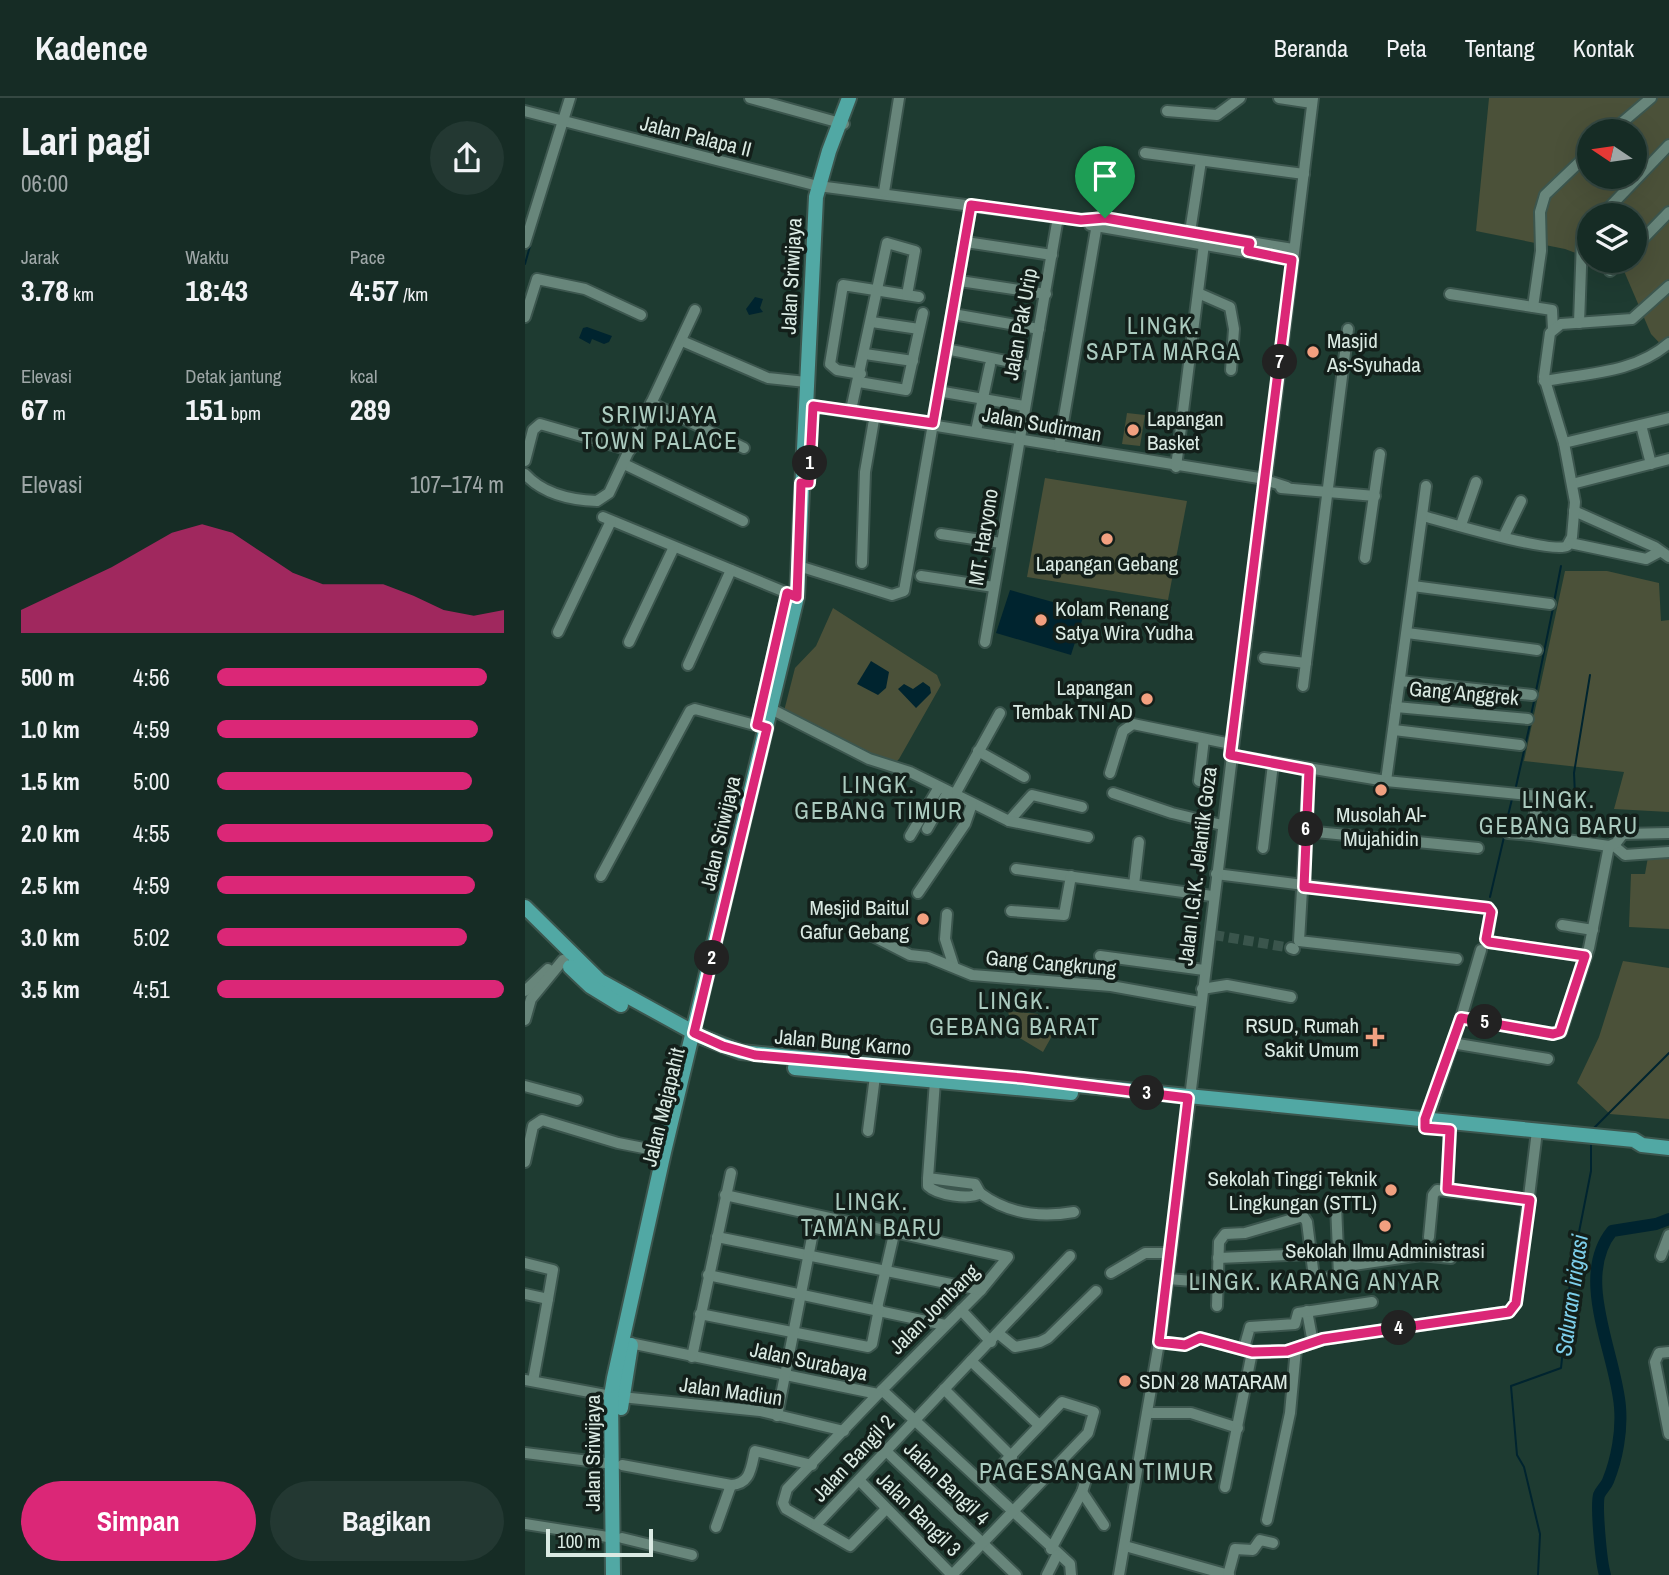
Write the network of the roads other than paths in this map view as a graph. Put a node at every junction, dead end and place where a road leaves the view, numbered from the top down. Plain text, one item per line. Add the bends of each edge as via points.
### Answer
1 (571, 98) edge
2 (750, 98) edge
3 (849, 98) edge
4 (899, 98) edge
5 (1240, 98) edge
6 (1279, 98) edge
7 (1651, 98) edge
8 (1313, 101) edge
9 (525, 111) edge
10 (1167, 111) dead end
11 (1626, 119) edge
12 (842, 120) junction
13 (564, 121) junction
14 (1669, 145) edge
15 (1145, 153) dead end
16 (1201, 160) junction
17 (1577, 164) edge
18 (1304, 174) junction
19 (822, 186) junction
20 (884, 192) junction
21 (1613, 203) edge
22 (971, 205) junction
23 (1669, 212) edge
24 (1058, 217) junction
25 (1097, 222) junction
26 (1190, 232) junction
27 (1647, 235) edge
28 (966, 242) junction
29 (525, 243) edge
30 (1204, 244) junction
31 (1249, 247) junction
32 (1293, 254) junction
33 (1052, 255) junction
34 (1581, 273) edge
35 (530, 277) edge
36 (960, 281) junction
37 (1669, 286) edge
38 (877, 289) junction
39 (1198, 293) junction
40 (1450, 293) dead end
41 (1046, 294) junction
42 (1533, 307) junction
43 (695, 310) dead end
44 (923, 313) dead end
45 (953, 314) junction
46 (641, 315) dead end
47 (525, 317) edge
48 (872, 322) junction
49 (1579, 323) junction
50 (919, 329) junction
51 (1039, 329) junction
52 (1348, 329) dead end
53 (1551, 332) junction
54 (682, 341) junction
55 (1669, 343) edge
56 (946, 349) junction
57 (865, 354) junction
58 (913, 361) junction
59 (990, 365) dead end
60 (1031, 366) junction
61 (1231, 370) dead end
62 (860, 378) junction
63 (1544, 381) junction
64 (806, 382) junction
65 (938, 391) junction
66 (982, 398) junction
67 (652, 403) junction
68 (813, 406) junction
69 (1024, 406) junction
70 (851, 410) junction
71 (875, 414) junction
72 (1669, 418) edge
73 (933, 423) junction
74 (1641, 425) junction
75 (976, 431) junction
76 (1019, 438) junction
77 (1564, 443) junction
78 (1059, 446) junction
79 (744, 448) dead end
80 (630, 450) junction
81 (1380, 454) dead end
82 (1669, 459) edge
83 (525, 461) edge
84 (625, 464) junction
85 (1651, 464) junction
86 (1177, 467) junction
87 (525, 474) edge
88 (1476, 482) dead end
89 (805, 483) junction
90 (1572, 484) junction
91 (1265, 485) junction
92 (1426, 486) dead end
93 (1329, 490) junction
94 (1375, 496) junction
95 (1521, 500) dead end
96 (1574, 510) junction
97 (1423, 516) junction
98 (743, 521) dead end
99 (1461, 525) junction
100 (941, 534) dead end
101 (1504, 536) junction
102 (1001, 543) junction
103 (1570, 543) junction
104 (674, 547) junction
105 (1664, 554) edge
106 (1365, 558) dead end
107 (862, 563) dead end
108 (805, 568) junction
109 (731, 570) junction
110 (921, 576) dead end
111 (1413, 586) junction
112 (994, 587) junction
113 (792, 595) junction
114 (1551, 604) dead end
115 (558, 632) dead end
116 (1407, 634) junction
117 (629, 642) dead end
118 (985, 642) dead end
119 (1537, 650) dead end
120 (1264, 658) dead end
121 (1306, 663) junction
122 (688, 664) dead end
123 (1400, 681) junction
124 (1303, 686) dead end
125 (1532, 695) dead end
126 (1396, 707) junction
127 (775, 712) junction
128 (1000, 713) dead end
129 (1528, 719) dead end
130 (1394, 730) junction
131 (765, 732) junction
132 (1204, 739) junction
133 (1520, 745) dead end
134 (1231, 750) junction
135 (978, 751) junction
136 (1273, 764) junction
137 (1309, 770) junction
138 (1110, 773) dead end
139 (1024, 777) dead end
140 (1199, 781) dead end
141 (1386, 781) junction
142 (947, 792) junction
143 (1114, 793) dead end
144 (1538, 796) junction
145 (1570, 797) dead end
146 (972, 804) junction
147 (1081, 807) dead end
148 (1004, 819) junction
149 (1222, 825) junction
150 (927, 830) dead end
151 (1306, 831) junction
152 (1508, 833) dead end
153 (1669, 833) edge
154 (1531, 835) junction
155 (910, 836) dead end
156 (1089, 837) dead end
157 (1139, 842) dead end
158 (1611, 845) junction
159 (1263, 848) dead end
160 (1478, 848) dead end
161 (1669, 852) edge
162 (1016, 869) dead end
163 (1216, 874) junction
164 (601, 876) dead end
165 (1071, 876) junction
166 (1134, 885) junction
167 (1304, 887) junction
168 (918, 893) dead end
169 (1212, 896) junction
170 (525, 907) edge
171 (1011, 911) dead end
172 (947, 914) dead end
173 (525, 921) edge
174 (1562, 925) dead end
175 (1594, 930) junction
176 (865, 932) dead end
177 (1481, 950) dead end
178 (1100, 956) dead end
179 (1585, 956) junction
180 (1457, 960) dead end
181 (559, 962) junction
182 (1204, 970) junction
183 (963, 971) junction
184 (587, 977) junction
185 (1202, 989) junction
186 (527, 995) edge
187 (1291, 997) dead end
188 (1200, 1002) junction
189 (1461, 1018) junction
190 (525, 1020) edge
191 (697, 1040) junction
192 (1452, 1043) junction
193 (1548, 1059) dead end
194 (850, 1069) junction
195 (875, 1076) junction
196 (935, 1081) junction
197 (1011, 1082) junction
198 (525, 1086) edge
199 (577, 1100) dead end
200 (1188, 1101) junction
201 (1425, 1124) junction
202 (1450, 1130) junction
203 (868, 1131) dead end
204 (1537, 1135) junction
205 (1669, 1148) edge
206 (664, 1152) junction
207 (525, 1163) edge
208 (731, 1173) dead end
209 (1447, 1189) junction
210 (725, 1195) junction
211 (1530, 1200) junction
212 (1336, 1205) dead end
213 (1074, 1212) dead end
214 (654, 1217) junction
215 (816, 1217) junction
216 (894, 1234) junction
217 (1669, 1235) edge
218 (717, 1237) junction
219 (1429, 1237) dead end
220 (1171, 1253) junction
221 (1311, 1254) junction
222 (808, 1255) junction
223 (1070, 1256) dead end
224 (1661, 1256) dead end
225 (1219, 1258) junction
226 (1451, 1258) dead end
227 (525, 1263) edge
228 (1340, 1269) junction
229 (887, 1270) junction
230 (1111, 1273) dead end
231 (708, 1275) junction
232 (1168, 1279) junction
233 (1218, 1283) junction
234 (981, 1290) junction
235 (1096, 1292) dead end
236 (801, 1293) junction
237 (525, 1294) edge
238 (548, 1299) junction
239 (1372, 1302) dead end
240 (1217, 1306) dead end
241 (878, 1309) junction
242 (961, 1310) junction
243 (1307, 1311) junction
244 (700, 1314) junction
245 (944, 1325) junction
246 (794, 1333) junction
247 (995, 1338) junction
248 (627, 1342) junction
249 (1159, 1342) junction
250 (1313, 1343) junction
251 (1296, 1349) junction
252 (1248, 1350) junction
253 (1669, 1352) edge
254 (692, 1357) junction
255 (971, 1361) junction
256 (784, 1375) junction
257 (529, 1380) edge
258 (944, 1390) junction
259 (880, 1392) junction
260 (616, 1396) junction
261 (1149, 1413) junction
262 (777, 1416) junction
263 (916, 1419) junction
264 (1039, 1425) junction
265 (1238, 1428) junction
266 (844, 1431) junction
267 (1669, 1434) edge
268 (885, 1450) junction
269 (525, 1452) edge
270 (1011, 1457) junction
271 (617, 1465) junction
272 (812, 1465) junction
273 (1089, 1470) dead end
274 (859, 1480) junction
275 (984, 1484) junction
276 (731, 1485) junction
277 (1225, 1487) dead end
278 (1082, 1492) junction
279 (885, 1510) junction
280 (1011, 1510) junction
281 (1267, 1520) dead end
282 (525, 1524) edge
283 (816, 1525) junction
284 (1104, 1525) dead end
285 (716, 1527) dead end
286 (618, 1538) junction
287 (1273, 1543) dead end
288 (982, 1544) junction
289 (1125, 1546) junction
290 (1054, 1552) junction
291 (692, 1555) dead end
292 (950, 1574) edge
293 (613, 1575) edge
294 (622, 1575) edge
295 (1016, 1575) edge
296 (1047, 1575) edge
297 (1071, 1575) edge
298 (1119, 1575) edge
299 (1229, 1575) edge

1 - 13 street
2 - 12 street
3 - 12 main road
4 - 20 street
5 - 10 street via 1217,115
6 - 8 street
7 - 11 street
8 - 18 street, Jalan I.G.K. Jelantik Goza
9 - 13 street, Jalan Palapa II
12 - 19 main road
13 - 19 street, Jalan Palapa II
13 - 29 street
14 - 21 street
15 - 16 street
16 - 18 street
16 - 26 street
17 - 42 street via 1545,195
18 - 32 street, Jalan I.G.K. Jelantik Goza
19 - 20 street, Jalan Palapa II
19 - 64 main road, Jalan Sriwijaya
19 - 68 main road
20 - 22 street, Jalan Palapa II
22 - 24 street, Jalan Palapa II
22 - 28 street
23 - 27 street
24 - 25 street, Jalan Palapa II
24 - 33 street, Jalan Pak Urip
25 - 26 street
25 - 30 street
25 - 78 street
26 - 31 street
28 - 33 street
28 - 36 street
30 - 31 street
30 - 39 street
31 - 32 street
32 - 91 street, Jalan I.G.K. Jelantik Goza
33 - 41 street, Jalan Pak Urip
34 - 49 street
35 - 46 street via 585,289
35 - 47 street
36 - 41 street
36 - 45 street
37 - 49 street via 1632,318
38 - 38 street via 913,296 915,251 892,243 884,247
38 - 48 street
38 - 62 street via 846,284 842,290 830,364
39 - 61 street via 1230,307 1234,329
39 - 86 street
40 - 42 street
41 - 51 street, Jalan Pak Urip
42 - 53 street via 1552,310
43 - 54 street
44 - 50 street
45 - 51 street
45 - 56 street
48 - 50 street
48 - 57 street
49 - 53 street via 1561,324
50 - 58 street
51 - 60 street, Jalan Pak Urip
52 - 93 street
53 - 63 street
54 - 64 street via 768,378
54 - 67 street
55 - 63 street via 1649,359 1628,366
56 - 60 street
56 - 65 street
57 - 58 street
57 - 62 street
58 - 62 street via 906,390
59 - 66 street
60 - 69 street, Jalan Pak Urip
62 - 70 street
63 - 77 street
64 - 89 main road, Jalan Sriwijaya
65 - 66 street
65 - 73 street
66 - 69 street
66 - 75 street
67 - 79 street
67 - 80 street
68 - 70 street, Jalan Sudirman
68 - 89 main road
69 - 76 street, Jalan Pak Urip
70 - 71 street, Jalan Sudirman
71 - 73 street, Jalan Sudirman
71 - 107 street via 865,472
72 - 74 street
73 - 75 street, Jalan Sudirman
73 - 108 street via 904,591 892,595
74 - 77 street
74 - 85 street
75 - 76 street, Jalan Sudirman
76 - 78 street, Jalan Sudirman
76 - 102 street, MT. Haryono
77 - 90 street
78 - 86 street, Jalan Sudirman
80 - 83 street via 540,424 535,427
80 - 84 street
81 - 94 street
82 - 85 street
84 - 87 street via 609,493 597,501 543,490
84 - 98 street
85 - 90 street
86 - 91 street, Jalan Sudirman
88 - 99 street
89 - 108 main road
89 - 113 main road, Jalan Sriwijaya
90 - 96 street
91 - 93 street, Jalan Sudirman
91 - 134 street, Jalan I.G.K. Jelantik Goza
92 - 97 street
93 - 94 street, Jalan Sudirman
93 - 121 street
94 - 106 street
95 - 101 street
96 - 103 street
96 - 105 street
97 - 99 street
97 - 111 street
99 - 101 street
100 - 102 street
101 - 103 street via 1561,549
102 - 112 street, MT. Haryono
103 - 105 street via 1646,559
104 - 109 street
104 - 115 street via 607,519
104 - 117 street
108 - 127 main road via 803,613
109 - 113 street
109 - 122 street
110 - 112 street
111 - 114 street
111 - 116 street
112 - 118 street, MT. Haryono
113 - 127 main road, Jalan Sriwijaya
113 - 131 street
116 - 119 street
116 - 123 street
120 - 121 street
121 - 124 street
123 - 125 street
123 - 126 street
126 - 129 street, Gang Anggrek
126 - 130 street
127 - 131 main road, Jalan Sriwijaya
127 - 142 street
128 - 135 street
130 - 133 street
130 - 141 street
131 - 164 street via 690,711
131 - 191 main road, Jalan Sriwijaya
132 - 134 street
132 - 138 street via 1133,724 1123,731
132 - 140 street
134 - 136 street
134 - 149 street, Jalan I.G.K. Jelantik Goza
135 - 139 street
135 - 142 street
136 - 137 street
136 - 159 street
137 - 141 street
137 - 151 street
141 - 144 street
142 - 146 street
142 - 150 street
142 - 155 street
143 - 149 street
144 - 145 street
144 - 154 street
146 - 148 street
146 - 168 street via 965,824
147 - 148 street via 1032,795
148 - 156 street
149 - 163 street, Jalan I.G.K. Jelantik Goza
151 - 160 street
151 - 167 street
152 - 154 street
153 - 158 street via 1623,834
154 - 158 street
157 - 166 street
158 - 161 street via 1625,855
158 - 175 street
162 - 165 street
163 - 167 street
163 - 169 street, Jalan I.G.K. Jelantik Goza
165 - 166 street
165 - 171 street via 1064,915
166 - 169 street
167 - 179 street via 1488,908 1489,942
167 - 180 street via 1299,941
169 - 182 street, Jalan I.G.K. Jelantik Goza
170 - 184 main road
172 - 183 street via 944,939
173 - 181 main road
174 - 175 street
175 - 179 street
176 - 183 street, Gang Cangkrung via 910,954
177 - 189 street
178 - 182 street
179 - 189 street via 1560,1032
181 - 184 main road
181 - 186 street
182 - 185 street, Jalan I.G.K. Jelantik Goza
183 - 188 street, Gang Cangkrung via 1111,986
184 - 191 main road via 602,995
185 - 187 street via 1227,985
185 - 188 street, Jalan I.G.K. Jelantik Goza
186 - 190 street
188 - 200 street, Jalan I.G.K. Jelantik Goza
189 - 192 street
191 - 194 main road via 739,1061
191 - 206 main road, Jalan Sriwijaya
191 - 214 main road, Jalan Majapahit
192 - 193 street
192 - 201 street
194 - 195 main road
194 - 197 main road, Jalan Bung Karno
195 - 196 main road
195 - 203 street
196 - 197 main road
196 - 213 street via 928,1178 933,1191 980,1193 993,1203 1026,1213 1052,1216
197 - 200 main road
198 - 199 street
200 - 201 main road
200 - 220 street, Jalan I.G.K. Jelantik Goza
201 - 202 main road
201 - 204 main road
202 - 204 main road
202 - 209 street
204 - 205 main road via 1635,1140
204 - 211 street
206 - 207 street via 542,1120 533,1126
206 - 214 main road, Jalan Sriwijaya
208 - 210 street
209 - 211 street
209 - 219 street via 1433,1195
210 - 215 street
210 - 218 street
211 - 250 street via 1514,1309
212 - 228 street
214 - 248 main road, Jalan Sriwijaya
215 - 216 street
215 - 222 street
216 - 229 street
216 - 234 street, Jalan Jombang via 1005,1255 1008,1261
217 - 224 street
218 - 222 street
218 - 231 street
220 - 230 street via 1145,1253
220 - 232 street, Jalan I.G.K. Jelantik Goza
221 - 225 street
221 - 225 street via 1303,1216 1222,1235
221 - 228 street via 1316,1279 1337,1276
222 - 229 street
222 - 236 street
223 - 247 street, Jalan Bangil 2
225 - 233 street
226 - 228 street via 1421,1255
227 - 238 street via 553,1270
229 - 234 street
229 - 241 street
231 - 236 street
231 - 244 street
232 - 233 street
232 - 249 street, Jalan I.G.K. Jelantik Goza
233 - 240 street
234 - 242 street, Jalan Jombang
235 - 247 street via 1040,1342 1015,1347
236 - 241 street
236 - 246 street
237 - 238 street
238 - 257 street
239 - 243 street
241 - 245 street
241 - 246 street via 870,1346
242 - 245 street, Jalan Jombang
242 - 247 street
243 - 250 street
243 - 252 street via 1298,1313 1295,1324 1249,1327
244 - 246 street
244 - 254 street
245 - 259 street, Jalan Jombang
246 - 256 street
247 - 255 street, Jalan Bangil 2
248 - 254 street, Jalan Surabaya
248 - 260 main road, Jalan Sriwijaya
249 - 252 street via 1185,1344 1200,1338
249 - 261 street, Jalan I.G.K. Jelantik Goza
250 - 251 street
251 - 252 street
251 - 281 street via 1288,1427
252 - 265 street
253 - 267 street via 1659,1353 1655,1362
254 - 256 street, Jalan Surabaya
255 - 258 street, Jalan Bangil 2
255 - 264 street
256 - 259 street, Jalan Surabaya
256 - 262 street
257 - 260 street, Jalan Madiun
258 - 263 street, Jalan Bangil 2
258 - 270 street
259 - 263 street, Jalan Surabaya
259 - 266 street, Jalan Jombang
260 - 262 street, Jalan Madiun
260 - 271 main road, Jalan Sriwijaya
261 - 265 street via 1191,1413
261 - 289 street, Jalan I.G.K. Jelantik Goza
262 - 266 street, Jalan Madiun
263 - 268 street, Jalan Bangil 2
263 - 275 street, Jalan Surabaya
264 - 270 street
264 - 280 street via 1060,1403 1092,1410 1092,1426
265 - 277 street
266 - 272 street, Jalan Jombang
268 - 274 street, Jalan Bangil 2
268 - 288 street, Jalan Bangil 4
269 - 271 street
270 - 275 street
271 - 276 street
271 - 286 main road, Jalan Sriwijaya
272 - 276 street via 755,1451 747,1479
272 - 283 street, Jalan Jombang via 787,1489 783,1503
273 - 278 street
274 - 279 street, Jalan Bangil 3
274 - 283 street, Jalan Bangil 2
275 - 280 street, Jalan Surabaya
276 - 285 street
278 - 284 street
278 - 290 street
279 - 283 street via 850,1546
279 - 292 street, Jalan Bangil 3
280 - 288 street
280 - 290 street, Jalan Surabaya
282 - 286 street
286 - 291 street
286 - 293 main road, Jalan Sriwijaya
286 - 294 main road
287 - 299 street via 1260,1540 1253,1550 1236,1548
288 - 292 street
288 - 295 street, Jalan Bangil 4
289 - 298 street, Jalan I.G.K. Jelantik Goza
289 - 299 street
290 - 296 street
290 - 297 street, Jalan Surabaya via 1072,1567

